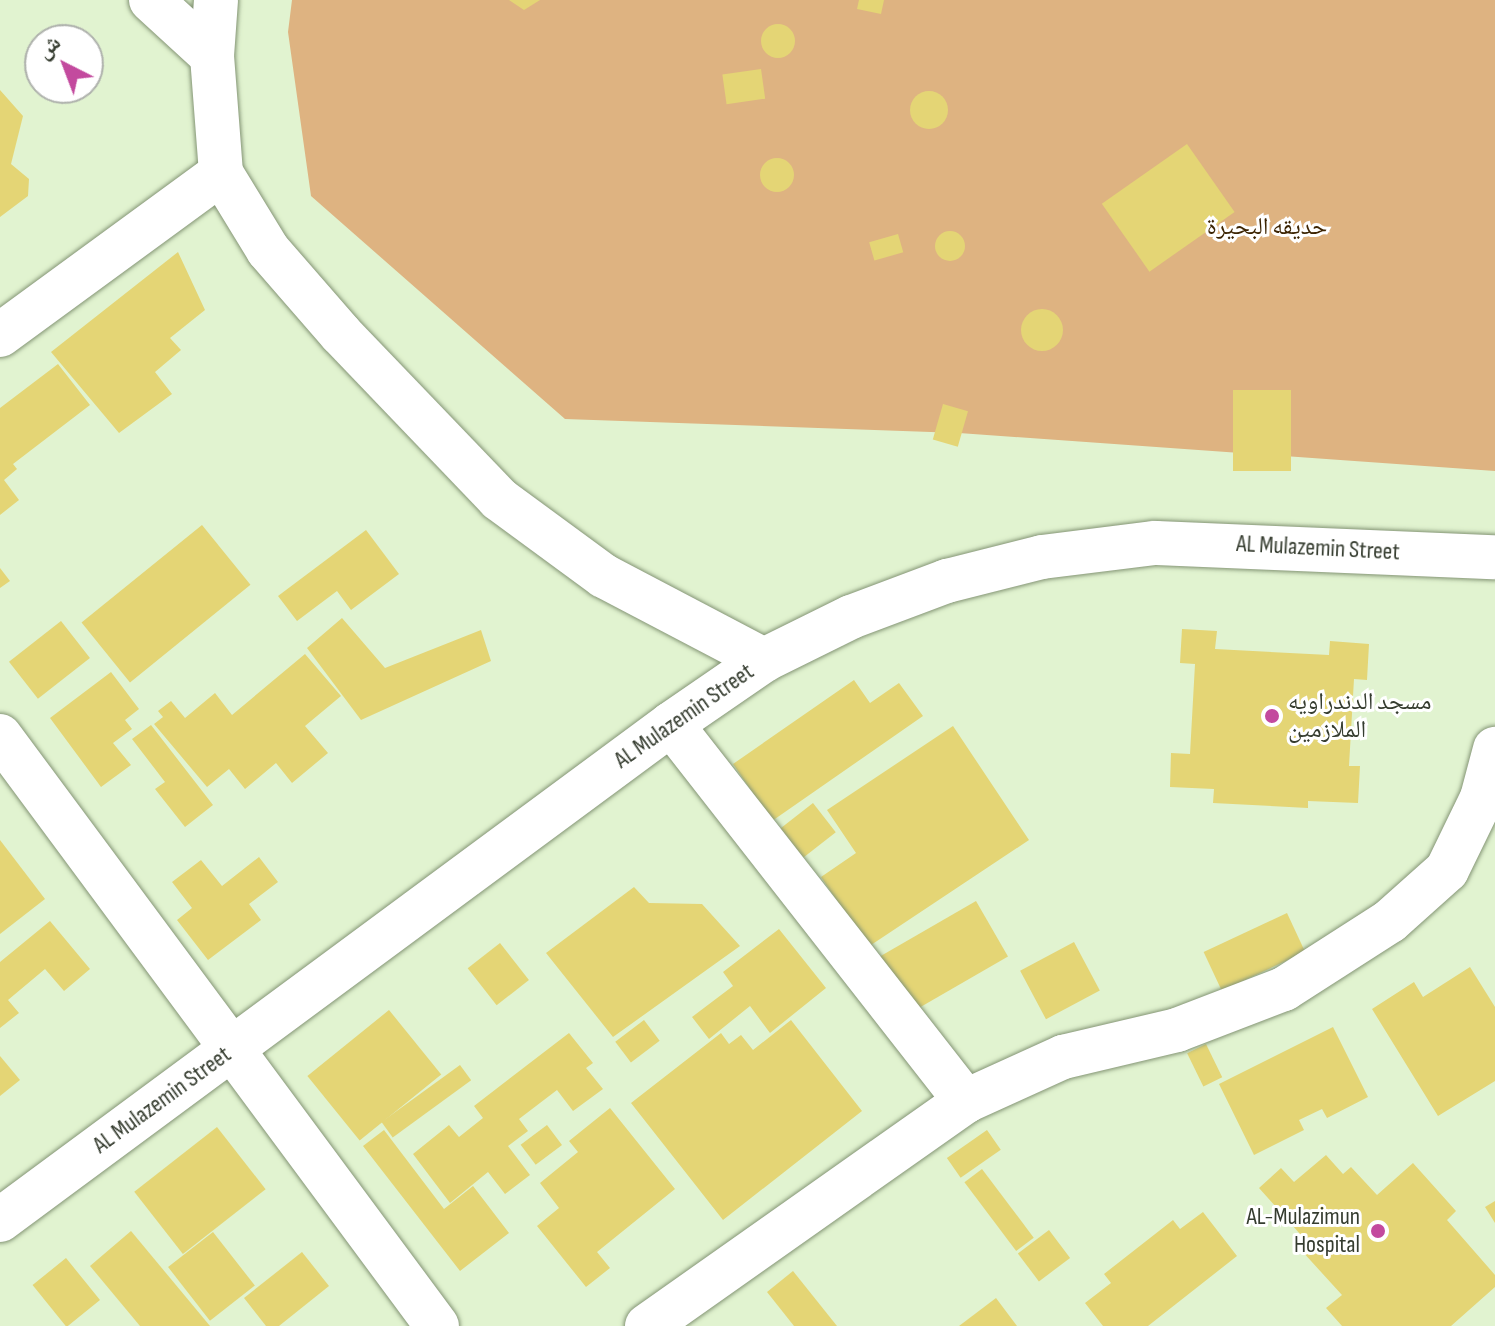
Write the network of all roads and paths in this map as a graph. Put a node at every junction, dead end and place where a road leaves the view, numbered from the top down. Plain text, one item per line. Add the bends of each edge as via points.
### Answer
1 (151, 0) edge
2 (216, 0) edge
3 (212, 56) junction
4 (221, 173) junction
5 (0, 335) edge
6 (1495, 557) edge
7 (764, 660) junction
8 (671, 724) junction
9 (0, 736) edge
10 (1495, 749) edge
11 (231, 1049) junction
12 (966, 1101) junction
13 (0, 1220) edge
14 (437, 1326) edge
15 (647, 1326) edge

1 - 3 street
2 - 3 street
3 - 4 street
4 - 5 street
4 - 7 street via 268,250 499,499 604,576
6 - 7 street, AL Mulazemin Street via 1246,543 1155,543 1042,557 947,581 851,617
7 - 8 street, AL Mulazemin Street
8 - 11 street, AL Mulazemin Street
8 - 12 street
9 - 11 street
10 - 12 street via 1482,798 1447,870 1390,921 1284,989 1177,1030 1063,1057
11 - 13 street, AL Mulazemin Street
11 - 14 street
12 - 15 street

